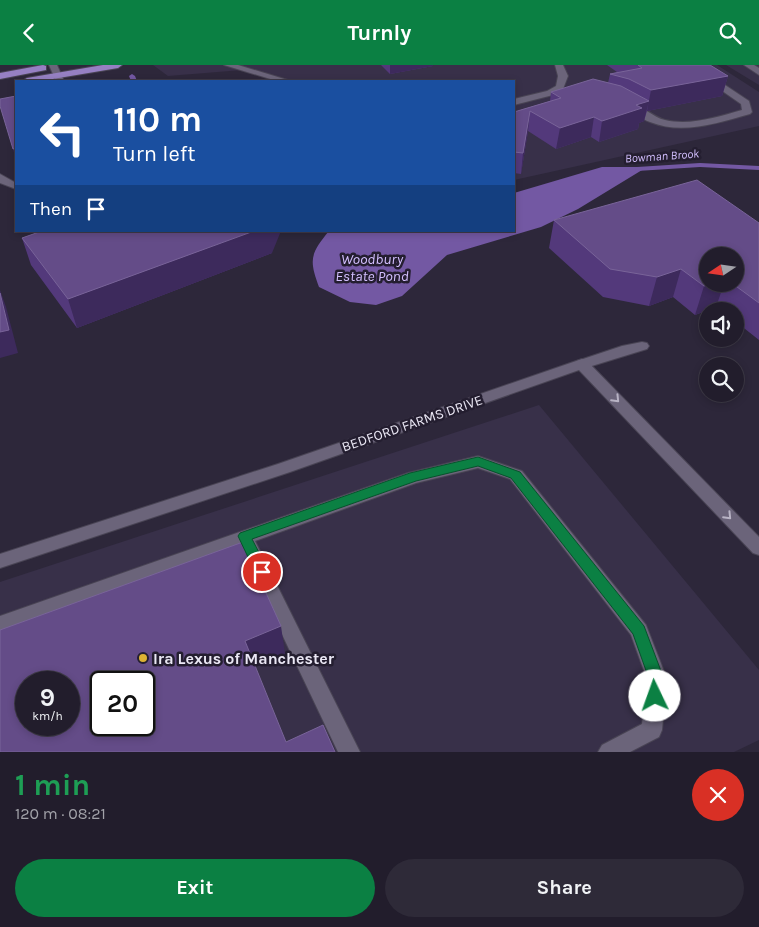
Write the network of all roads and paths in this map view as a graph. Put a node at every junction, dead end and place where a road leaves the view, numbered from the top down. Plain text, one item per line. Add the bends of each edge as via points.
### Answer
1 (118, 65) edge
2 (228, 65) edge
3 (559, 65) edge
4 (689, 65) edge
5 (748, 65) edge
6 (58, 66) edge
7 (759, 72) edge
8 (0, 76) edge
9 (59, 79) edge
10 (43, 80) edge
11 (282, 80) edge
12 (15, 83) edge
13 (0, 86) edge
14 (515, 102) edge
15 (621, 102) edge
16 (0, 177) edge
17 (15, 186) edge
18 (642, 346) dead end
19 (582, 364) junction
20 (244, 536) junction
21 (759, 548) edge
22 (0, 561) edge
23 (0, 624) edge
24 (349, 752) edge
25 (609, 752) edge

1 - 9 main road
2 - 11 street
3 - 14 street via 564,88
4 - 15 street via 746,103 747,112 678,125 655,121
5 - 7 street
6 - 8 main road
6 - 9 street
9 - 10 main road
12 - 13 main road
16 - 17 street
18 - 19 street, BEDFORD FARMS DRIVE
19 -> 21 street
19 - 22 street, BEDFORD FARMS DRIVE
20 - 23 street
20 - 24 street
20 - 25 street via 414,477 478,462 516,475 638,631 657,679 652,730

